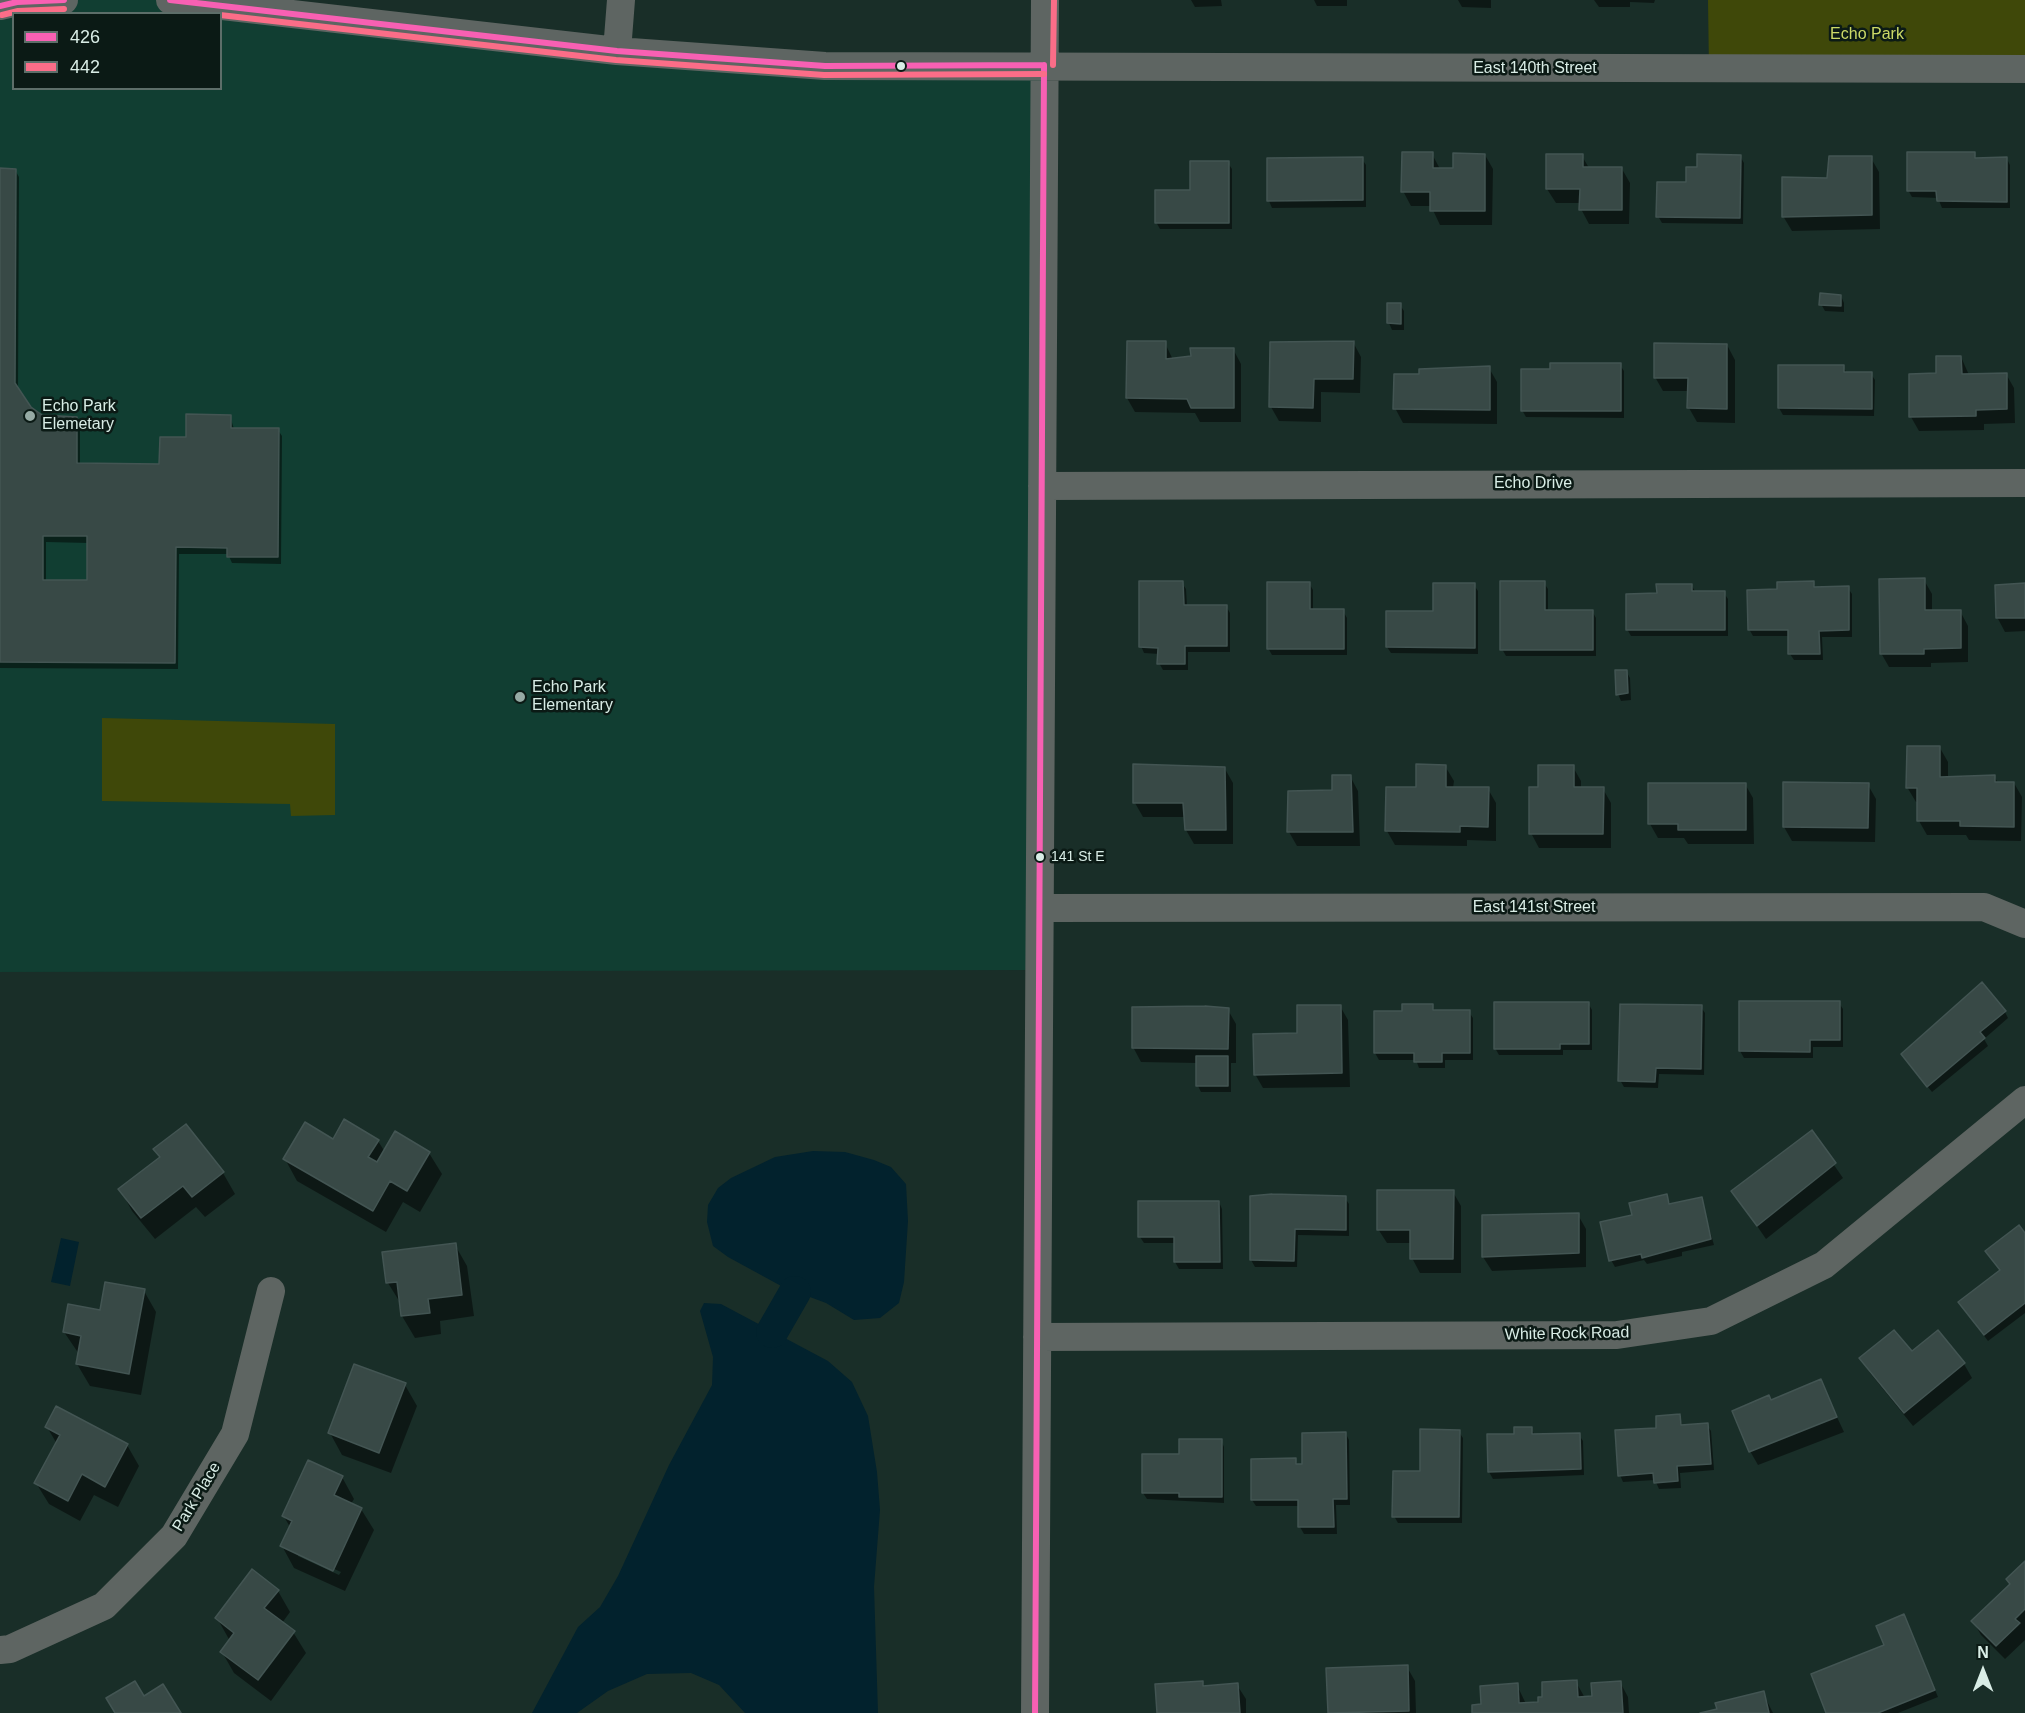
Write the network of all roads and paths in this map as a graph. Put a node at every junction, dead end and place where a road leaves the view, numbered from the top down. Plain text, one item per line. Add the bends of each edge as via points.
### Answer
1 (64, 0) edge
2 (170, 0) edge
3 (621, 0) edge
4 (1045, 0) edge
5 (12, 2) edge
6 (617, 51) junction
7 (1044, 65) junction
8 (2025, 69) edge
9 (2025, 483) edge
10 (1042, 486) junction
11 (1040, 908) junction
12 (2025, 924) edge
13 (2025, 1101) edge
14 (271, 1291) dead end
15 (1037, 1337) junction
16 (0, 1650) edge
17 (1035, 1713) edge

1 - 5 street
2 - 6 street, East 140th Street
3 - 6 street
4 - 7 street
6 - 7 street, East 140th Street via 825,66
7 - 8 street, East 140th Street
7 - 10 street
9 - 10 street, Echo Drive
10 - 11 street
11 - 12 street, East 141st Street via 1984,907
11 - 15 street
13 - 15 street, White Rock Road via 1824,1265 1710,1322 1617,1335
14 - 16 street, Park Place via 235,1434 174,1536 104,1606
15 - 17 street

